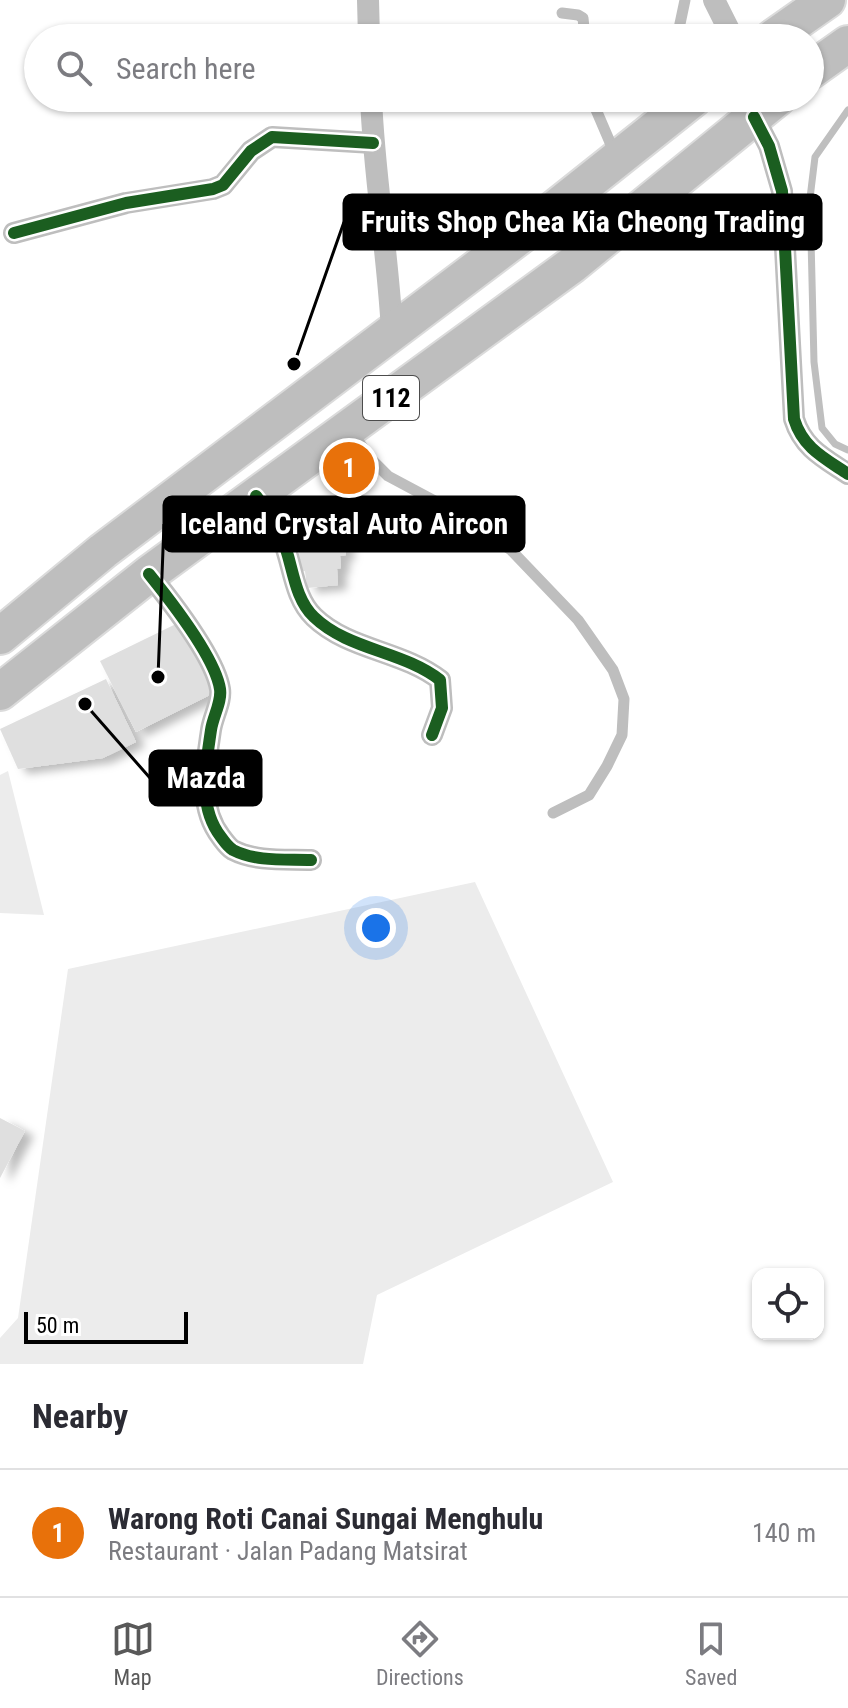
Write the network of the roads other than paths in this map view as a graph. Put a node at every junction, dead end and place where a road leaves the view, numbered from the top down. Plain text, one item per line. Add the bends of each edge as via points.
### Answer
1 (368, 0) edge
2 (685, 0) edge
3 (714, 0) edge
4 (827, 0) edge
5 (562, 13) dead end
6 (369, 24) edge
7 (584, 24) edge
8 (680, 24) edge
9 (726, 24) edge
10 (793, 24) edge
11 (848, 44) edge
12 (824, 61) edge
13 (372, 112) edge
14 (597, 112) edge
15 (676, 112) edge
16 (760, 112) edge
17 (765, 112) edge
18 (373, 143) junction
19 (617, 159) junction
20 (533, 226) junction
21 (14, 233) dead end
22 (572, 265) junction
23 (392, 332) junction
24 (349, 428) junction
25 (848, 474) edge
26 (256, 496) junction
27 (149, 574) junction
28 (0, 636) edge
29 (0, 692) edge
30 (432, 735) dead end
31 (553, 813) dead end
32 (311, 860) dead end

1 - 6 street
2 - 8 lane
3 - 9 street
4 - 10 main road
5 - 7 lane via 578,15
11 - 12 main road
13 - 18 street
14 - 19 lane
15 - 19 main road, 112
16 - 22 main road, 112
17 - 25 street via 782,191 794,419 805,443
18 - 21 street via 272,137 213,189 126,203
18 - 23 street
19 - 20 main road, 112
20 - 22 main road
20 - 23 main road, 112
22 - 24 main road, 112
23 - 28 main road, 112 via 103,551
24 - 26 main road, 112
24 - 31 lane via 388,476 511,550 578,620 613,670 624,699 622,735 589,795
26 - 27 main road, 112
26 - 30 street via 283,539 300,595 312,615 330,630 419,666 440,680 442,708
27 - 29 main road, 112
27 - 32 street via 219,683 205,779 210,819 231,849 260,858

